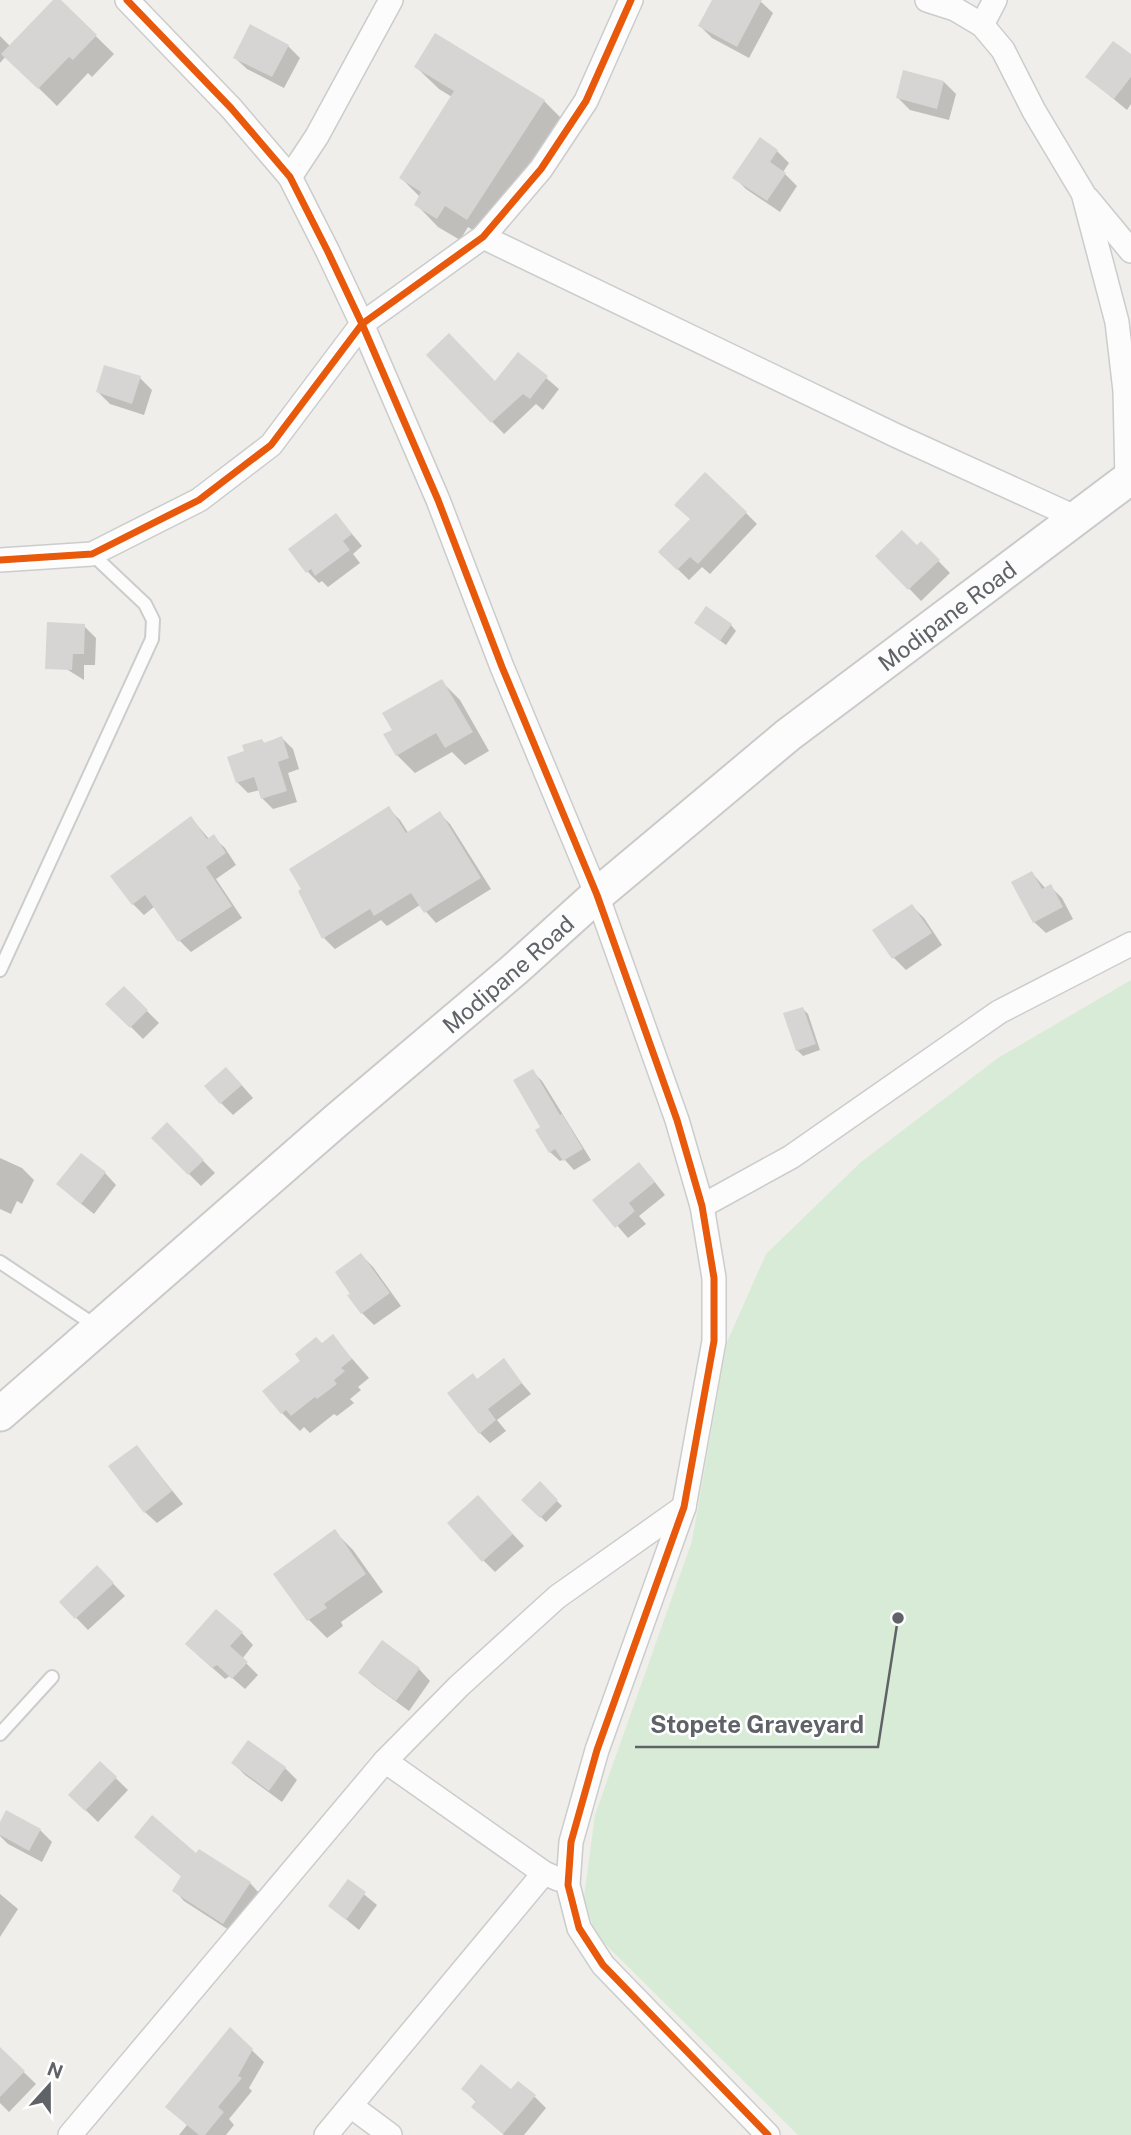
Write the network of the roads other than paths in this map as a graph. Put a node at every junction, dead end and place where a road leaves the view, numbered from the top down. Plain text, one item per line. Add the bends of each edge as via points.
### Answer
1 (127, 0) edge
2 (391, 0) edge
3 (631, 0) edge
4 (927, 0) edge
5 (995, 0) edge
6 (982, 25) junction
7 (290, 177) junction
8 (1083, 193) junction
9 (482, 237) junction
10 (1131, 251) edge
11 (362, 324) junction
12 (1129, 479) edge
13 (1077, 518) junction
14 (92, 554) junction
15 (0, 560) edge
16 (597, 895) junction
17 (1131, 944) edge
18 (0, 970) edge
19 (702, 1206) junction
20 (0, 1262) edge
21 (99, 1328) junction
22 (0, 1414) edge
23 (684, 1507) junction
24 (52, 1677) dead end
25 (0, 1734) edge
26 (385, 1761) junction
27 (544, 1872) junction
28 (568, 1885) junction
29 (351, 2106) junction
30 (70, 2135) edge
31 (326, 2135) edge
32 (390, 2135) edge
33 (768, 2135) edge

1 - 7 street
2 - 7 street
3 - 9 street via 586,101 541,169
4 - 6 street
5 - 6 street
6 - 8 street via 1003,50
7 - 11 street
8 - 10 street
8 - 12 street via 1117,322
9 - 11 street
9 - 13 street
11 - 14 street via 271,445 199,500
11 - 16 street
12 - 13 main road, Modipane Road
13 - 16 main road, Modipane Road via 788,735
14 - 15 street
14 - 18 lane via 145,604 153,620 152,639
16 - 19 street via 677,1120
16 - 21 main road, Modipane Road
17 - 19 street via 999,1012 792,1157
19 - 23 street via 714,1278 714,1341
20 - 21 lane
21 - 22 main road, Modipane Road
23 - 26 street via 558,1597 459,1686
23 - 28 street via 597,1750 571,1842
24 - 25 lane
26 - 27 street
26 - 30 street
27 - 28 street
27 - 29 street
28 - 33 street via 579,1928 603,1965
29 - 31 street
29 - 32 street

